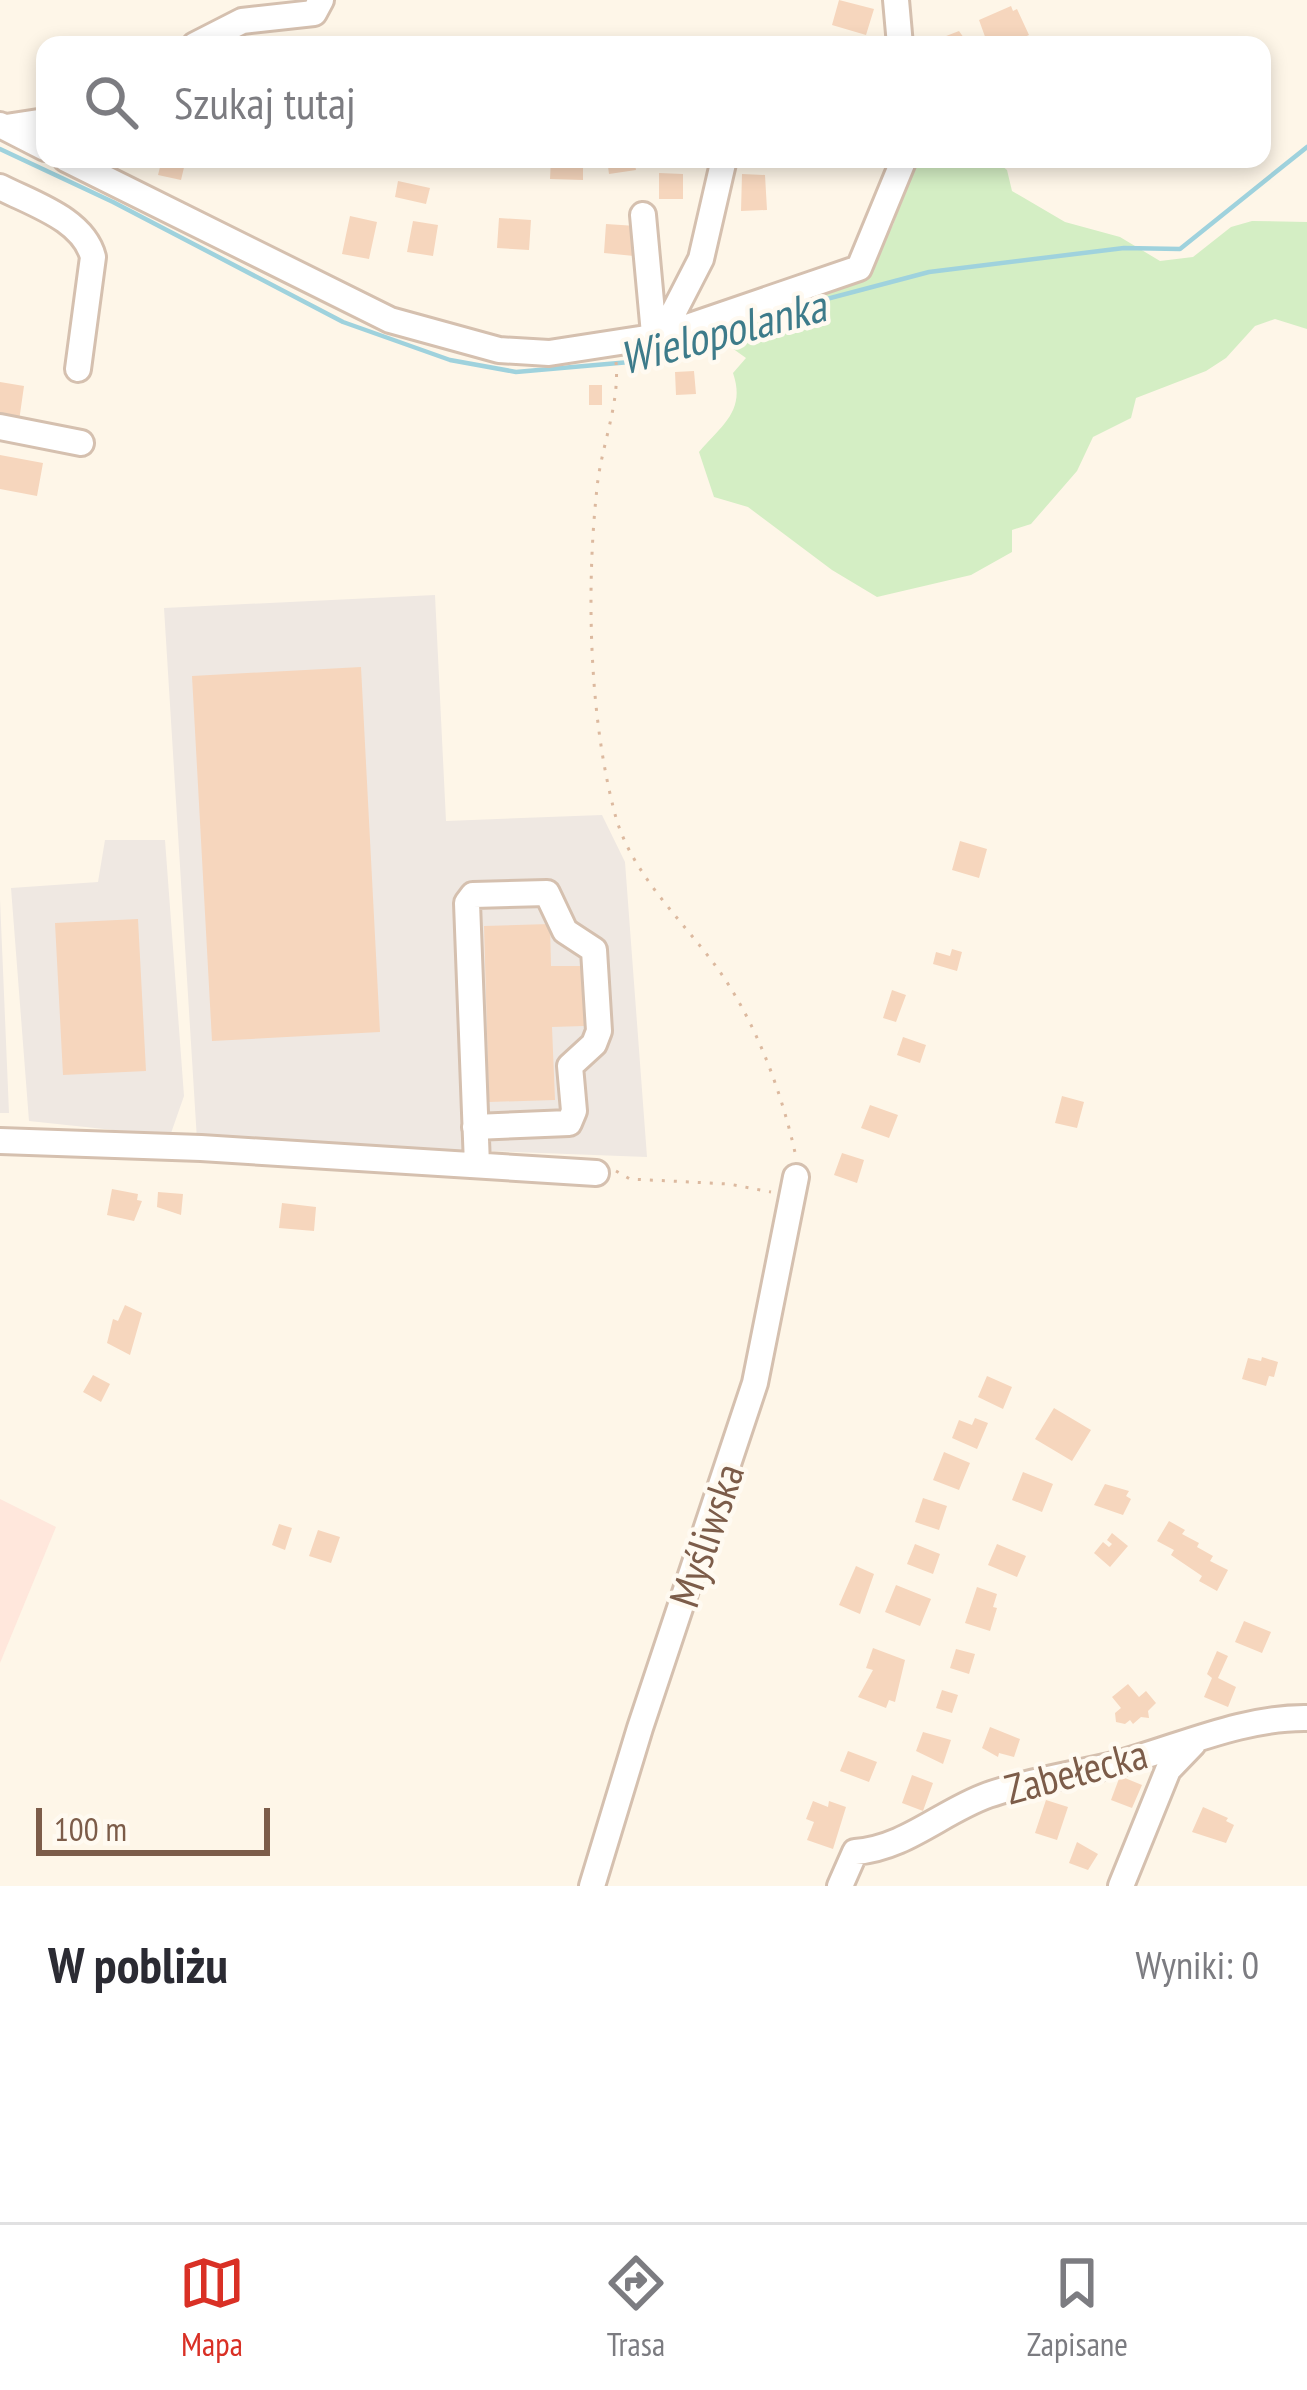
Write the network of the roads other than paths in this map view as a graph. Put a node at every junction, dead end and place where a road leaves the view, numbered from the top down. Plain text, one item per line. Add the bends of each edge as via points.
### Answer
1 (321, 0) edge
2 (896, 0) edge
3 (212, 36) edge
4 (899, 36) edge
5 (36, 122) edge
6 (3, 126) edge
7 (36, 143) edge
8 (84, 168) edge
9 (722, 168) edge
10 (900, 168) edge
11 (0, 187) edge
12 (643, 215) dead end
13 (660, 331) junction
14 (78, 369) dead end
15 (0, 427) edge
16 (81, 442) dead end
17 (476, 1127) junction
18 (0, 1141) edge
19 (477, 1166) junction
20 (596, 1173) road end
21 (794, 1187) road end
22 (1307, 1718) edge
23 (1193, 1744) junction
24 (592, 1886) edge
25 (840, 1886) edge
26 (1121, 1886) edge

1 - 3 street via 314,13 242,21
2 - 4 street
5 - 6 street
6 - 7 street
8 - 13 street via 331,293 438,336 549,353
9 - 13 street via 701,259
10 - 13 street via 859,268
11 - 14 street via 89,242
12 - 13 street
15 - 16 street
17 - 17 street via 467,903 473,895 547,893 565,931 594,950 599,1031 570,1066 568,1123
17 - 19 street
18 - 19 street
19 - 20 street
21 - 24 street, Myśliwska via 755,1383
22 - 23 street, Zabełecka
23 - 25 street, Zabełecka via 964,1804 904,1841 855,1852
23 - 26 street via 1168,1770

